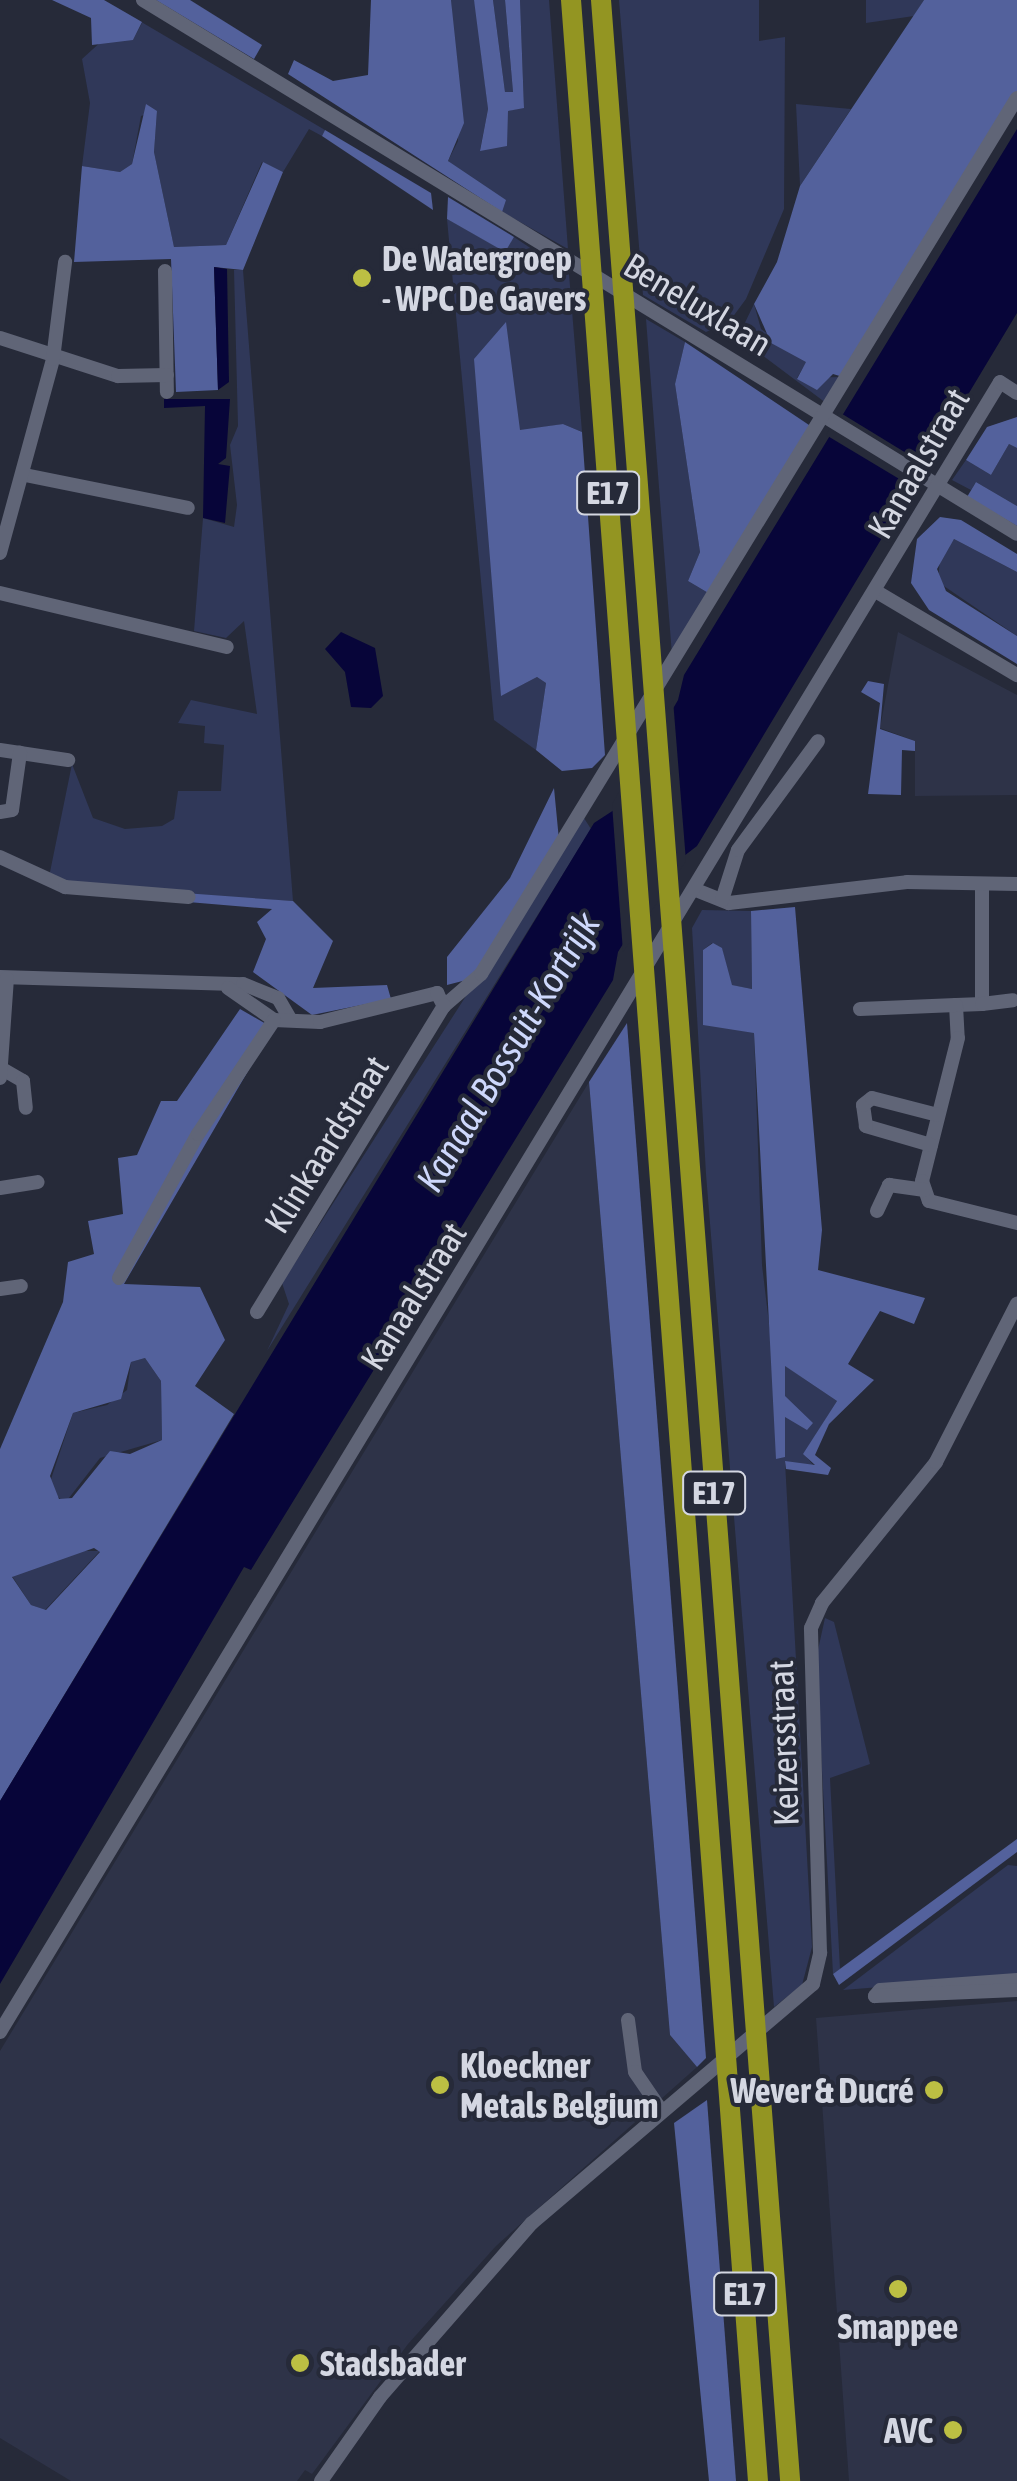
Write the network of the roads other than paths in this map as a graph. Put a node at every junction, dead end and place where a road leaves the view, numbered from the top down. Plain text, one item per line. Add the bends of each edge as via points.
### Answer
1 (142, 0) edge
2 (571, 0) edge
3 (601, 0) edge
4 (1017, 98) edge
5 (65, 262) dead end
6 (165, 271) dead end
7 (0, 338) edge
8 (53, 359) junction
9 (166, 375) junction
10 (167, 392) dead end
11 (1017, 393) edge
12 (25, 475) junction
13 (188, 508) dead end
14 (1, 534) edge
15 (1017, 534) edge
16 (0, 554) edge
17 (0, 592) edge
18 (878, 592) junction
19 (228, 647) dead end
20 (1017, 675) edge
21 (818, 741) dead end
22 (0, 750) edge
23 (20, 753) junction
24 (68, 760) dead end
25 (0, 812) edge
26 (0, 857) edge
27 (982, 884) junction
28 (1017, 884) edge
29 (696, 890) junction
30 (189, 897) dead end
31 (722, 900) junction
32 (3, 978) edge
33 (254, 986) junction
34 (228, 988) junction
35 (1013, 1000) dead end
36 (241, 1002) junction
37 (982, 1004) junction
38 (956, 1005) junction
39 (444, 1006) junction
40 (860, 1009) dead end
41 (290, 1019) junction
42 (274, 1020) junction
43 (2, 1074) edge
44 (26, 1108) dead end
45 (938, 1115) junction
46 (931, 1144) junction
47 (38, 1182) dead end
48 (0, 1188) edge
49 (925, 1190) junction
50 (876, 1211) dead end
51 (1017, 1223) edge
52 (119, 1278) dead end
53 (21, 1286) dead end
54 (0, 1289) edge
55 (1017, 1304) edge
56 (258, 1312) dead end
57 (1017, 1980) edge
58 (1017, 1990) edge
59 (628, 2020) dead end
60 (0, 2032) edge
61 (659, 2107) junction
62 (321, 2481) edge
63 (758, 2481) edge
64 (790, 2481) edge

1 - 15 street, Beneluxlaan
2 - 63 highway, E17
3 - 64 highway, E17
4 - 39 street, Klinkaardstraat via 481,974
5 - 8 street
6 - 9 street
7 - 8 street
8 - 9 street via 118,376
8 - 12 street
9 - 10 street
11 - 18 street, Kanaalstraat via 1000,382
12 - 13 street
12 - 14 street
14 - 16 street
17 - 19 street
18 - 20 street, Kanaalstraat
18 - 29 street, Kanaalstraat
21 - 31 street via 738,850
22 - 23 street
23 - 24 street
23 - 25 street via 12,810
26 - 30 street via 66,887
27 - 28 street
27 - 31 street via 907,882
27 - 37 street
29 - 31 street
29 - 60 street, Kanaalstraat
32 - 34 street
32 - 43 street
33 - 34 street
33 - 36 street
33 - 41 street via 278,998
34 - 36 street
35 - 37 street
36 - 42 street
37 - 38 street
38 - 40 street
38 - 45 street via 958,1038
39 - 41 street via 438,993 320,1022
39 - 56 street, Klinkaardstraat
41 - 42 street
42 - 52 street via 198,1134
43 - 44 street via 23,1081
45 - 46 street
45 - 46 street via 872,1098 864,1105 866,1126
46 - 49 street
47 - 48 street
49 - 50 street via 889,1185
49 - 51 street via 929,1201
53 - 54 street
55 - 61 street, Keizersstraat via 936,1462 822,1603 811,1628 820,1952 813,1984
57 - 58 street via 880,1990 875,1996
59 - 61 street via 635,2072
61 - 62 street, Keizersstraat via 459,2300

